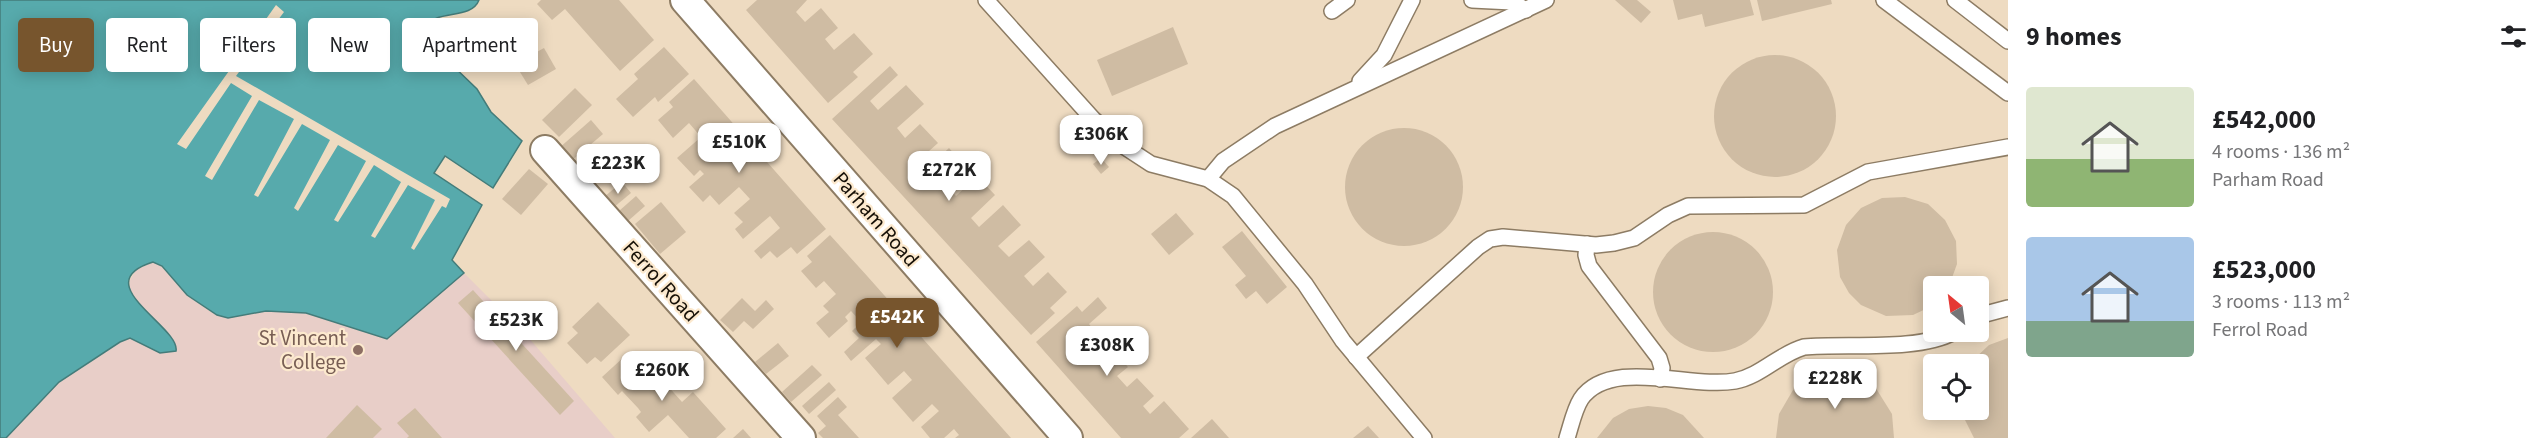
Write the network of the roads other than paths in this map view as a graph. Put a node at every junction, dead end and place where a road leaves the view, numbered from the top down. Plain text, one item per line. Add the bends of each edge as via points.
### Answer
1 (685, 0) edge
2 (986, 0) edge
3 (1347, 0) edge
4 (1412, 0) edge
5 (1472, 0) edge
6 (1546, 0) edge
7 (1884, 0) edge
8 (1955, 0) edge
9 (1526, 10) junction
10 (1332, 11) dead end
11 (2008, 41) edge
12 (1345, 92) junction
13 (2008, 93) edge
14 (2008, 147) edge
15 (545, 150) dead end
16 (1208, 179) junction
17 (1587, 244) junction
18 (2008, 308) edge
19 (1989, 313) edge
20 (1923, 341) edge
21 (1356, 357) junction
22 (1660, 379) junction
23 (801, 438) edge
24 (1068, 438) edge
25 (1424, 438) edge
26 (1567, 438) edge

1 - 24 street, Parham Road
2 - 16 lane via 1114,139 1151,164
3 - 10 lane
4 - 12 lane via 1380,61
5 - 9 lane via 1512,2
6 - 9 lane
7 - 13 lane
8 - 11 lane
9 - 12 lane
12 - 16 lane via 1253,139 1223,161
14 - 17 lane via 1868,172 1804,205 1688,206 1634,238 1606,245
15 - 23 street, Ferrol Road
16 - 21 lane via 1242,207 1305,284
17 - 21 lane via 1490,239
17 - 22 lane via 1589,266 1659,358
18 - 19 lane
20 - 22 lane via 1804,347 1750,376 1726,383
21 - 25 lane
22 - 26 lane via 1627,378 1598,384 1581,400

